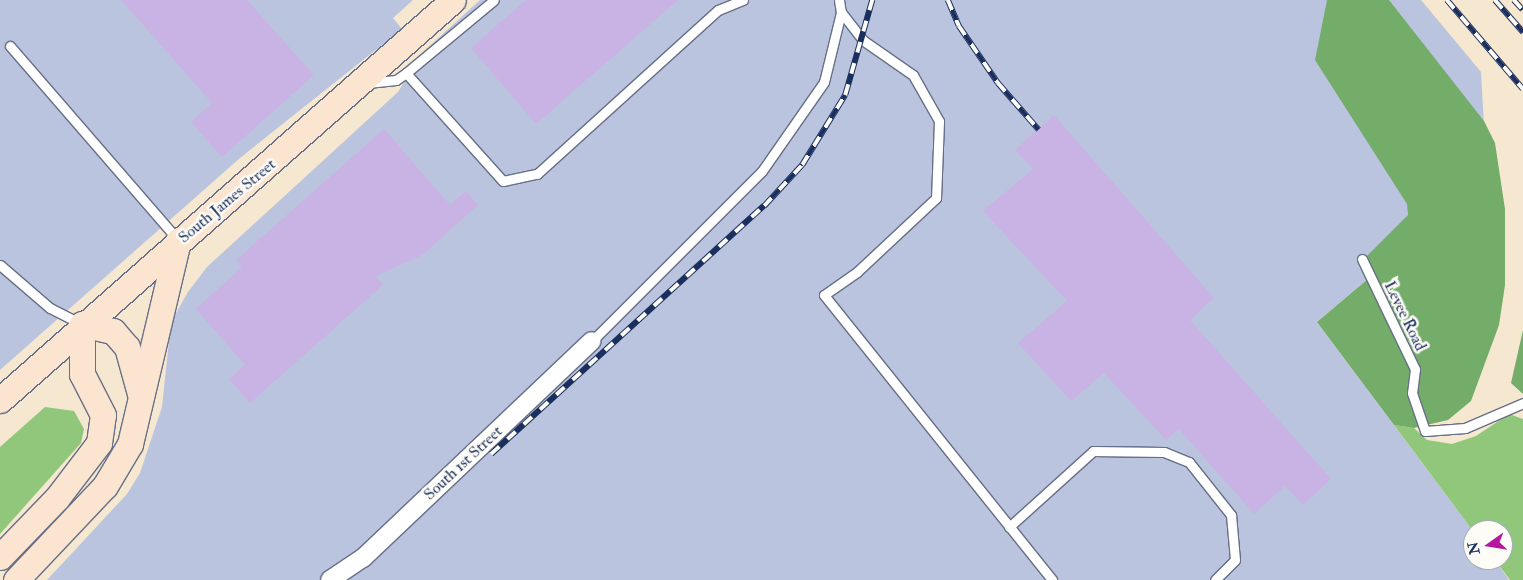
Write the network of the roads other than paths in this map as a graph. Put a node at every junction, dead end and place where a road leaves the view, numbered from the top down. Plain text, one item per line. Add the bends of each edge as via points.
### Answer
1 (454, 0) edge
2 (494, 0) edge
3 (743, 0) edge
4 (839, 0) edge
5 (841, 12) junction
6 (10, 46) dead end
7 (406, 73) junction
8 (357, 84) junction
9 (178, 241) junction
10 (1362, 259) dead end
11 (0, 266) edge
12 (82, 324) junction
13 (592, 342) joint
14 (0, 400) edge
15 (142, 401) junction
16 (1523, 403) edge
17 (1009, 527) junction
18 (0, 557) edge
19 (16, 580) edge
20 (330, 580) edge
21 (1052, 580) edge
22 (1215, 580) edge

1 - 8 main road, South James Street
2 - 7 lane
3 - 7 lane via 718,10 537,174 503,181
4 - 5 lane
5 - 13 lane via 824,82 762,171
5 - 17 lane via 864,41 913,75 939,121 936,198 857,272 824,295
6 - 9 lane
7 - 8 lane via 396,80
8 - 9 main road, South James Street via 291,148
9 - 12 main road, South James Street
9 - 15 main road
10 - 16 lane, Levee Road via 1415,369 1412,393 1425,431 1465,428
11 - 12 lane via 50,308
12 - 14 main road, South James Street
12 - 15 main road via 113,332 127,346
12 - 18 main road via 82,374 102,415 99,443 57,498
13 - 20 street, South 1st Street via 363,558
15 - 19 main road via 130,444 106,486
17 - 21 lane
17 - 22 lane via 1093,451 1164,452 1189,462 1231,515 1235,560

